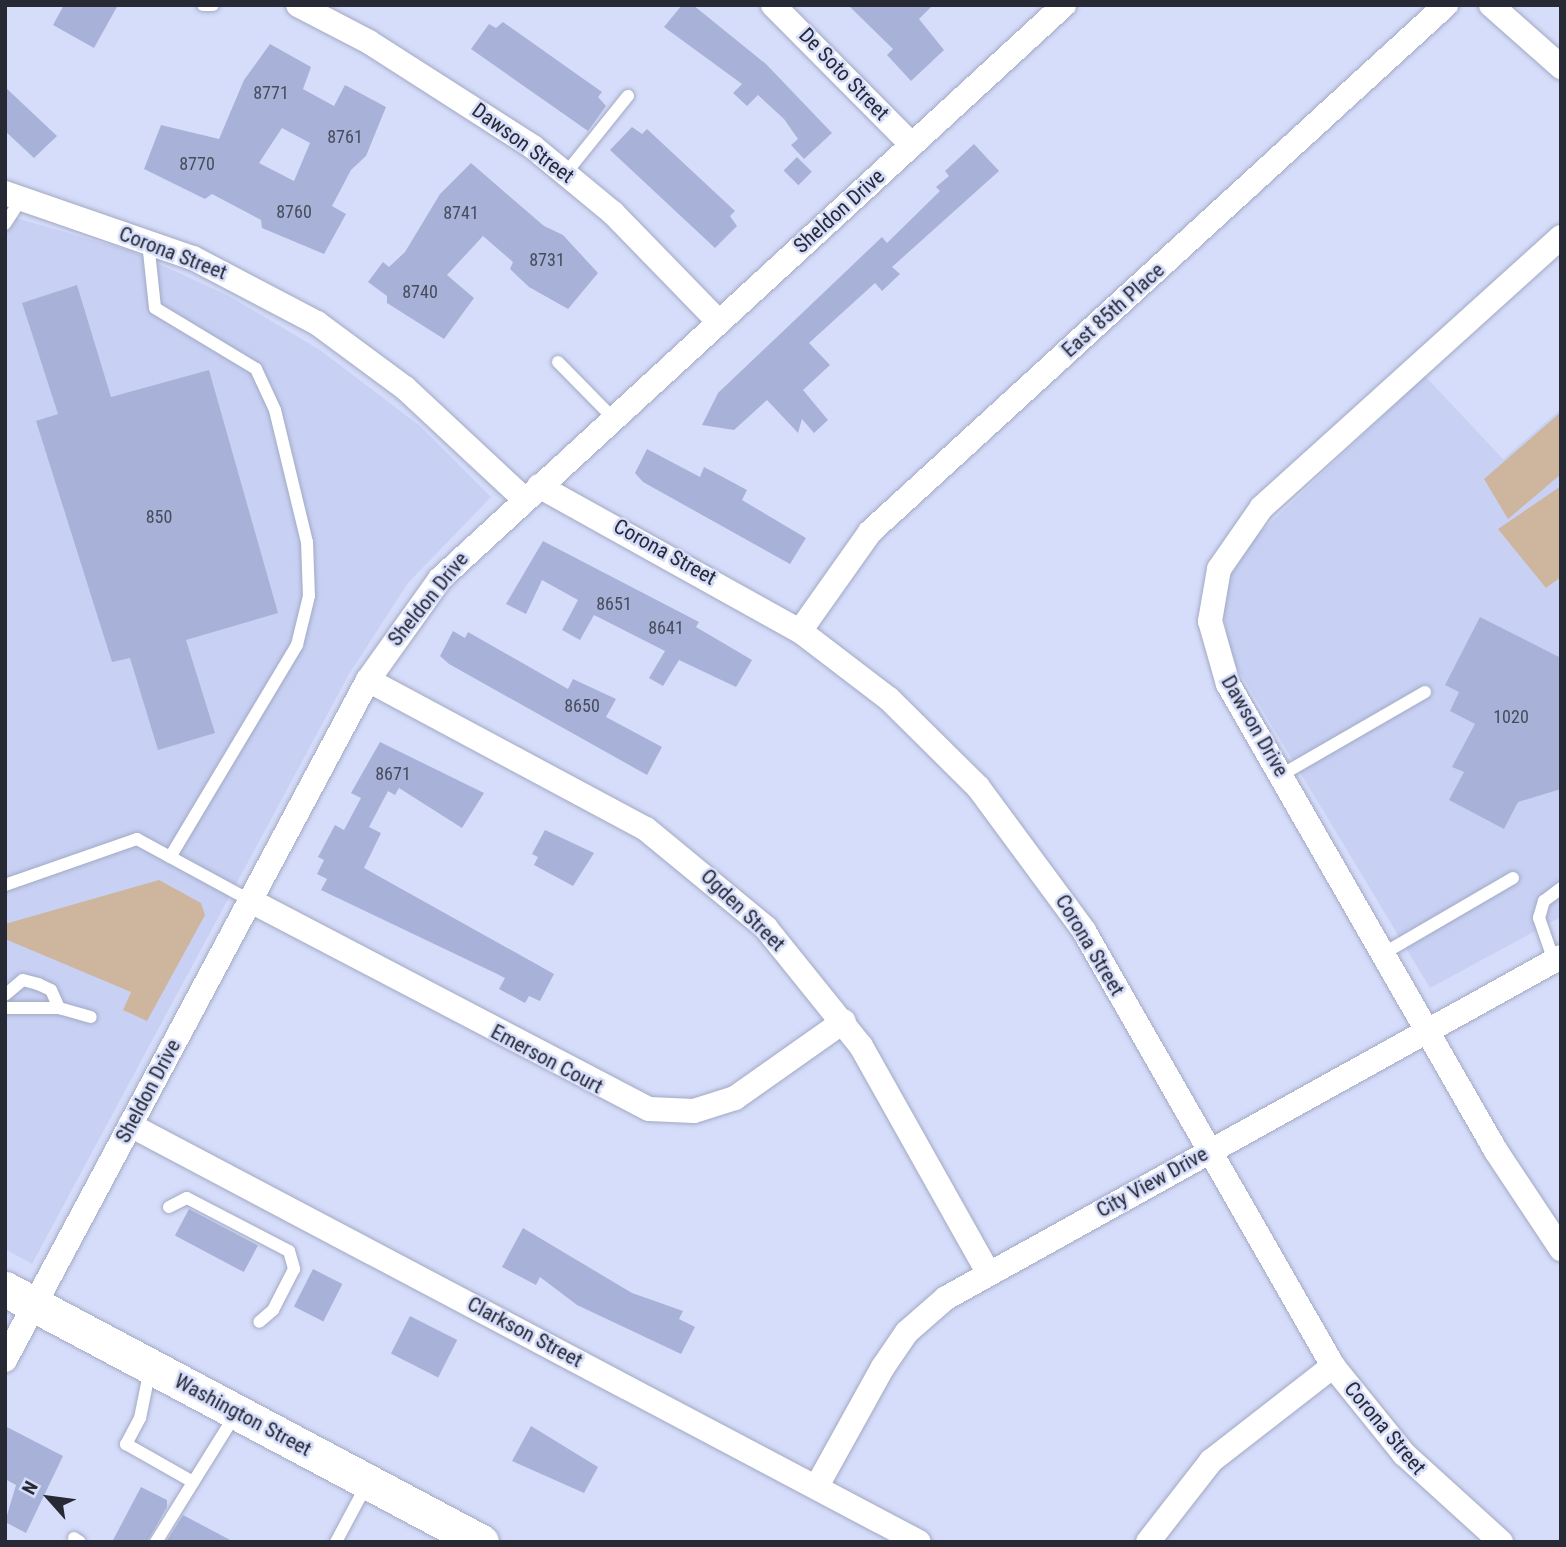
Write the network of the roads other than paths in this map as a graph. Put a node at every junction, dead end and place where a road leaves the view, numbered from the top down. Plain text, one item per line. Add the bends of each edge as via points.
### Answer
1 (203, 5) edge
2 (213, 5) edge
3 (298, 5) edge
4 (773, 5) edge
5 (1063, 5) edge
6 (1446, 5) edge
7 (1491, 5) edge
8 (1561, 67) edge
9 (628, 96) dead end
10 (912, 145) junction
11 (566, 173) junction
12 (13, 196) edge
13 (5, 225) edge
14 (1561, 237) edge
15 (148, 241) junction
16 (718, 321) junction
17 (558, 362) dead end
18 (613, 418) junction
19 (530, 491) junction
20 (800, 631) junction
21 (368, 680) junction
22 (1425, 692) dead end
23 (1283, 774) junction
24 (170, 857) junction
25 (1513, 878) dead end
26 (5, 886) edge
27 (1561, 888) edge
28 (251, 901) junction
29 (1386, 952) junction
30 (1557, 959) edge
31 (5, 995) edge
32 (5, 1008) edge
33 (59, 1008) junction
34 (91, 1017) dead end
35 (844, 1021) junction
36 (1430, 1029) junction
37 (130, 1125) junction
38 (1209, 1150) junction
39 (169, 1207) dead end
40 (1561, 1249) edge
41 (989, 1274) junction
42 (20, 1297) edge
43 (260, 1322) dead end
44 (5, 1360) edge
45 (151, 1366) junction
46 (1333, 1366) junction
47 (237, 1412) junction
48 (191, 1481) junction
49 (368, 1482) junction
50 (817, 1486) junction
51 (472, 1540) edge
52 (156, 1542) edge
53 (336, 1542) edge
54 (919, 1542) edge
55 (1147, 1542) edge
56 (1501, 1542) edge

1 - 2 lane
3 - 11 street, Dawson Street via 474,106
4 - 10 street, De Soto Street
5 - 10 street, Sheldon Drive
6 - 20 street, East 85th Place via 870,532
7 - 8 street
9 - 11 lane
10 - 16 street, Sheldon Drive
11 - 16 street, Dawson Street
12 - 13 lane
12 - 15 street, Corona Street
14 - 23 street, Dawson Drive via 1262,508 1228,551 1211,599 1211,637 1228,684
15 - 19 street, Corona Street via 254,286 366,356
15 - 24 lane via 155,308 256,369 275,410 307,542 309,596 297,645
16 - 18 street, Sheldon Drive
17 - 18 lane
18 - 19 street, Sheldon Drive
19 - 20 street, Corona Street
19 - 21 street, Sheldon Drive via 440,579
20 - 38 street, Corona Street via 915,722 1006,820 1084,931
21 - 28 street, Sheldon Drive
21 - 35 street, Ogden Street via 598,801 688,859 766,928
22 - 23 lane
23 - 29 street, Dawson Drive
24 - 26 lane via 137,839
24 - 28 lane
25 - 29 lane
27 - 30 lane via 1544,901 1539,918
28 - 35 street, Emerson Court via 649,1108 694,1111 736,1097
28 - 37 street, Sheldon Drive
29 - 36 street, Dawson Drive
30 - 36 street, City View Drive
31 - 33 lane via 23,980 51,990
32 - 33 lane
33 - 34 lane
35 - 41 street, Ogden Street
36 - 38 street, City View Drive
36 - 40 street, Dawson Drive via 1496,1151
37 - 42 street, Sheldon Drive
37 - 50 street, Clarkson Street
38 - 41 street, City View Drive
38 - 46 street, Corona Street
39 - 43 lane via 187,1198 289,1251 294,1269 273,1310
41 - 50 street, City View Drive via 946,1298 907,1332
42 - 44 street, Sheldon Drive
42 - 45 main road, Washington Street
45 - 47 main road, Washington Street
45 - 48 lane via 140,1418 126,1444
46 - 55 street via 1211,1461
46 - 56 street, Corona Street via 1404,1454
47 - 48 lane via 211,1461
47 - 49 main road, Washington Street
48 - 52 lane
49 - 51 main road, Washington Street
49 - 53 lane
50 - 54 street, Clarkson Street

